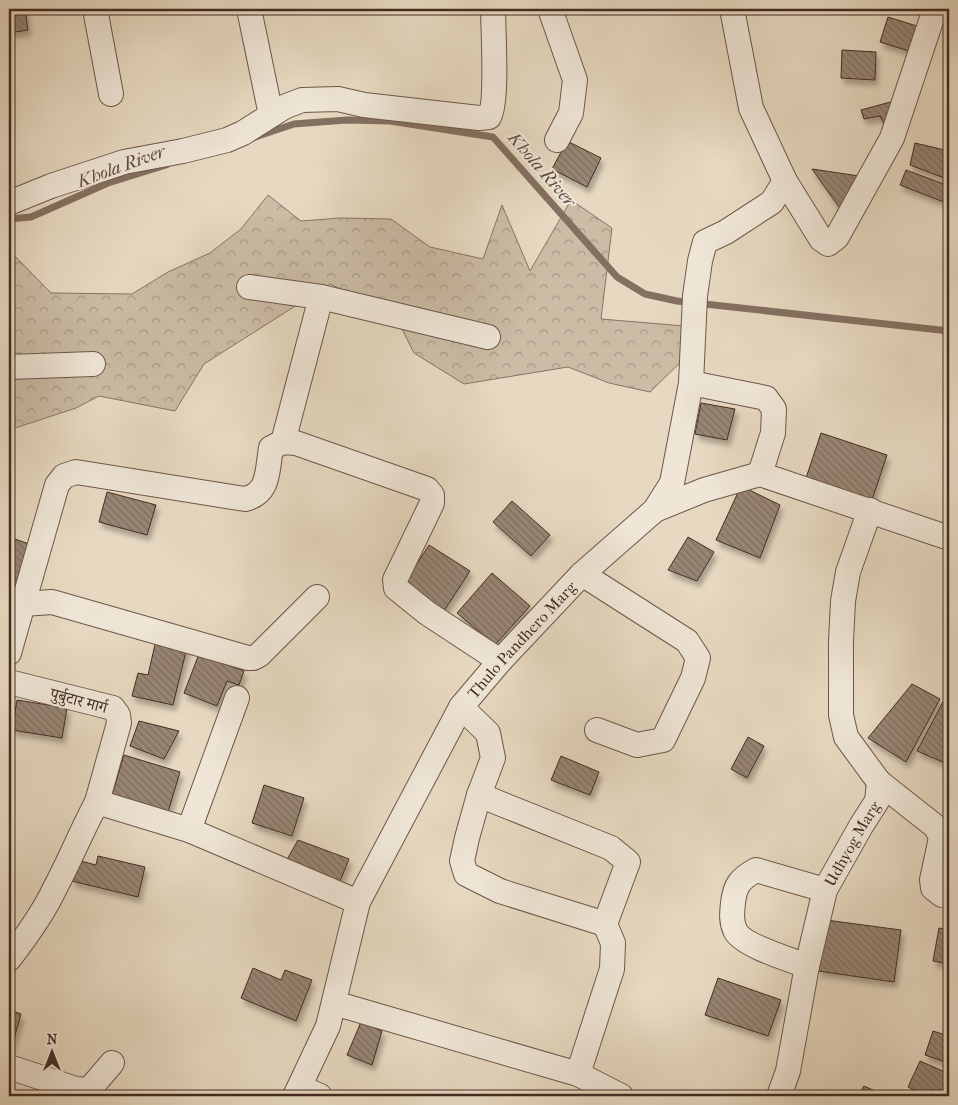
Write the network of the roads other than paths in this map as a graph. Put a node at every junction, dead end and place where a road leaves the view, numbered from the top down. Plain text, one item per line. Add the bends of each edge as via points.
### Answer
1 (96, 9) edge
2 (249, 9) edge
3 (492, 9) edge
4 (550, 9) edge
5 (732, 9) edge
6 (936, 9) edge
7 (111, 94) dead end
8 (272, 115) junction
9 (557, 140) dead end
10 (785, 181) junction
11 (9, 203) edge
12 (249, 287) dead end
13 (322, 296) junction
14 (488, 337) dead end
15 (93, 364) dead end
16 (9, 367) edge
17 (691, 383) junction
18 (283, 442) junction
19 (760, 474) junction
20 (655, 510) junction
21 (870, 510) junction
22 (949, 538) edge
23 (582, 574) junction
24 (317, 597) dead end
25 (23, 604) junction
26 (9, 653) edge
27 (500, 661) junction
28 (9, 682) edge
29 (237, 698) dead end
30 (461, 707) junction
31 (597, 730) dead end
32 (879, 782) junction
33 (479, 795) junction
34 (97, 802) junction
35 (190, 830) junction
36 (825, 890) junction
37 (949, 896) edge
38 (358, 902) junction
39 (605, 924) junction
40 (9, 959) edge
41 (807, 966) junction
42 (334, 1003) junction
43 (112, 1063) dead end
44 (9, 1067) edge
45 (578, 1074) junction
46 (305, 1089) edge
47 (621, 1096) edge
48 (779, 1096) edge

1 - 7 street
2 - 8 street
3 - 8 street via 494,96 489,117 364,105 338,99 302,100
4 - 9 street via 575,80 571,113
5 - 10 street via 751,108
6 - 10 street via 892,138 832,242 828,244 821,239
8 - 11 street via 227,140 124,162
10 - 17 street via 772,202 705,242 694,304
12 - 13 street
13 - 14 street
13 - 18 street
15 - 16 street
17 - 19 street via 766,398 774,409 774,434
17 - 20 street via 672,483
18 - 25 street via 271,448 264,488 254,497 245,499 76,472 64,476 57,485
18 - 27 street via 296,443 427,489 432,495 432,503 395,580 396,588
19 - 20 street, Thulo Pandhero Marg via 704,490
19 - 21 street
20 - 23 street, Thulo Pandhero Marg
21 - 22 street
21 - 32 street, Udhyog Marg via 848,572 843,601 841,715 846,737
23 - 27 street, Thulo Pandhero Marg
23 - 31 street via 687,641 698,658 693,678 663,740 637,745
24 - 25 street via 259,656 253,658 52,602
25 - 26 street
27 - 30 street, Thulo Pandhero Marg
28 - 34 street, पुर्बुटार मार्ग via 113,708 119,723
29 - 35 street
30 - 33 street via 488,733 493,758
30 - 38 street, Thulo Pandhero Marg
32 - 36 street, Udhyog Marg via 877,801
32 - 37 street via 936,827 941,838 933,888
33 - 39 street via 462,861 466,874 500,891
33 - 39 street via 611,848 628,862
34 - 35 street
34 - 40 street via 55,890
35 - 38 street
36 - 41 street, Udhyog Marg
36 - 41 street via 756,870 744,876 735,889 731,918 735,932 748,943
38 - 42 street, Thulo Pandhero Marg
39 - 45 street via 613,943 612,969
41 - 48 street, Udhyog Marg via 788,1070
42 - 45 street
42 - 46 street, Thulo Pandhero Marg
43 - 44 street via 89,1090 76,1089
45 - 47 street

